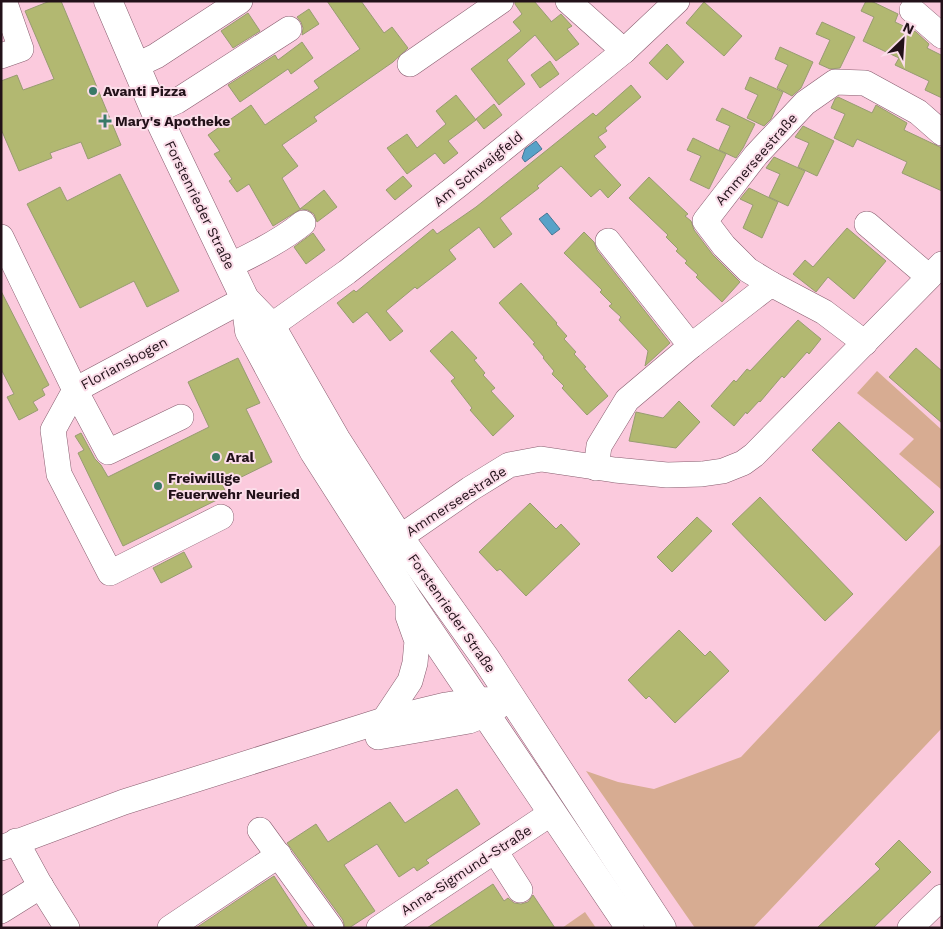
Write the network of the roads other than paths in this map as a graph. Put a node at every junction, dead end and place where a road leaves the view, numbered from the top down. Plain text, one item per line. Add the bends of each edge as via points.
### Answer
1 (108, 1) edge
2 (240, 1) edge
3 (501, 1) edge
4 (568, 1) edge
5 (677, 1) edge
6 (8, 5) edge
7 (912, 10) dead end
8 (289, 29) dead end
9 (942, 36) edge
10 (624, 51) junction
11 (1, 56) edge
12 (410, 64) dead end
13 (135, 66) junction
14 (155, 111) junction
15 (942, 133) edge
16 (303, 223) dead end
17 (867, 224) dead end
18 (1, 237) edge
19 (608, 241) dead end
20 (229, 266) junction
21 (935, 270) edge
22 (771, 284) junction
23 (245, 298) junction
24 (271, 326) junction
25 (865, 343) junction
26 (691, 346) junction
27 (75, 390) junction
28 (181, 417) dead end
29 (596, 468) junction
30 (221, 517) dead end
31 (389, 544) junction
32 (408, 599) junction
33 (510, 699) junction
34 (482, 707) junction
35 (384, 720) junction
36 (270, 756) junction
37 (553, 812) junction
38 (260, 830) dead end
39 (9, 845) edge
40 (495, 852) junction
41 (279, 855) junction
42 (41, 886) junction
43 (520, 890) dead end
44 (942, 897) edge
45 (1, 911) edge
46 (67, 928) edge
47 (170, 928) edge
48 (331, 928) edge
49 (379, 928) edge
50 (630, 928) edge
51 (662, 928) edge
52 (910, 928) edge

1 - 13 main road, Forstenrieder Straße
2 - 13 street via 156,56
3 - 12 street
4 - 10 street
5 - 10 street, Am Schwaigfeld
6 - 11 street via 21,49
7 - 9 street
8 - 14 street via 177,101
10 - 24 street, Am Schwaigfeld via 348,272
13 - 14 main road, Forstenrieder Straße
14 - 20 main road, Forstenrieder Straße
15 - 22 street, Ammerseestraße via 918,112 865,83 835,82 805,102 756,155 704,221 748,270
16 - 20 street
17 - 21 street
18 - 27 street
19 - 26 street
20 - 23 main road, Forstenrieder Straße
21 - 25 street, Ammerseestraße
22 - 25 street, Ammerseestraße via 824,312
22 - 26 street
23 - 24 main road, Forstenrieder Straße
23 - 27 street, Floriansbogen
23 - 31 main road, Forstenrieder Straße via 249,331 314,452
24 - 31 main road, Forstenrieder Straße via 336,439
25 - 29 street, Ammerseestraße via 743,463 723,471 702,474 667,475
26 - 29 street via 627,400 598,446
27 - 28 street via 108,452
27 - 30 street, Floriansbogen via 53,430 59,474 110,573
29 - 31 street, Ammerseestraße via 541,459 509,465
31 - 32 main road, Forstenrieder Straße
31 - 33 main road, Forstenrieder Straße via 486,659
32 - 34 main road, Forstenrieder Straße
32 - 35 street via 408,616 417,641 415,663 410,681
33 - 34 street
33 - 51 main road, Forstenrieder Straße
34 - 35 street via 446,705
34 - 36 street via 469,721
34 - 37 main road, Forstenrieder Straße
35 - 36 street
36 - 39 street via 124,802
37 - 40 street, Anna-Sigmund-Straße
37 - 50 main road, Forstenrieder Straße
38 - 41 street
39 - 42 street
40 - 43 street
40 - 49 street, Anna-Sigmund-Straße
41 - 47 street
41 - 48 street
42 - 45 street
42 - 46 street
44 - 52 street

